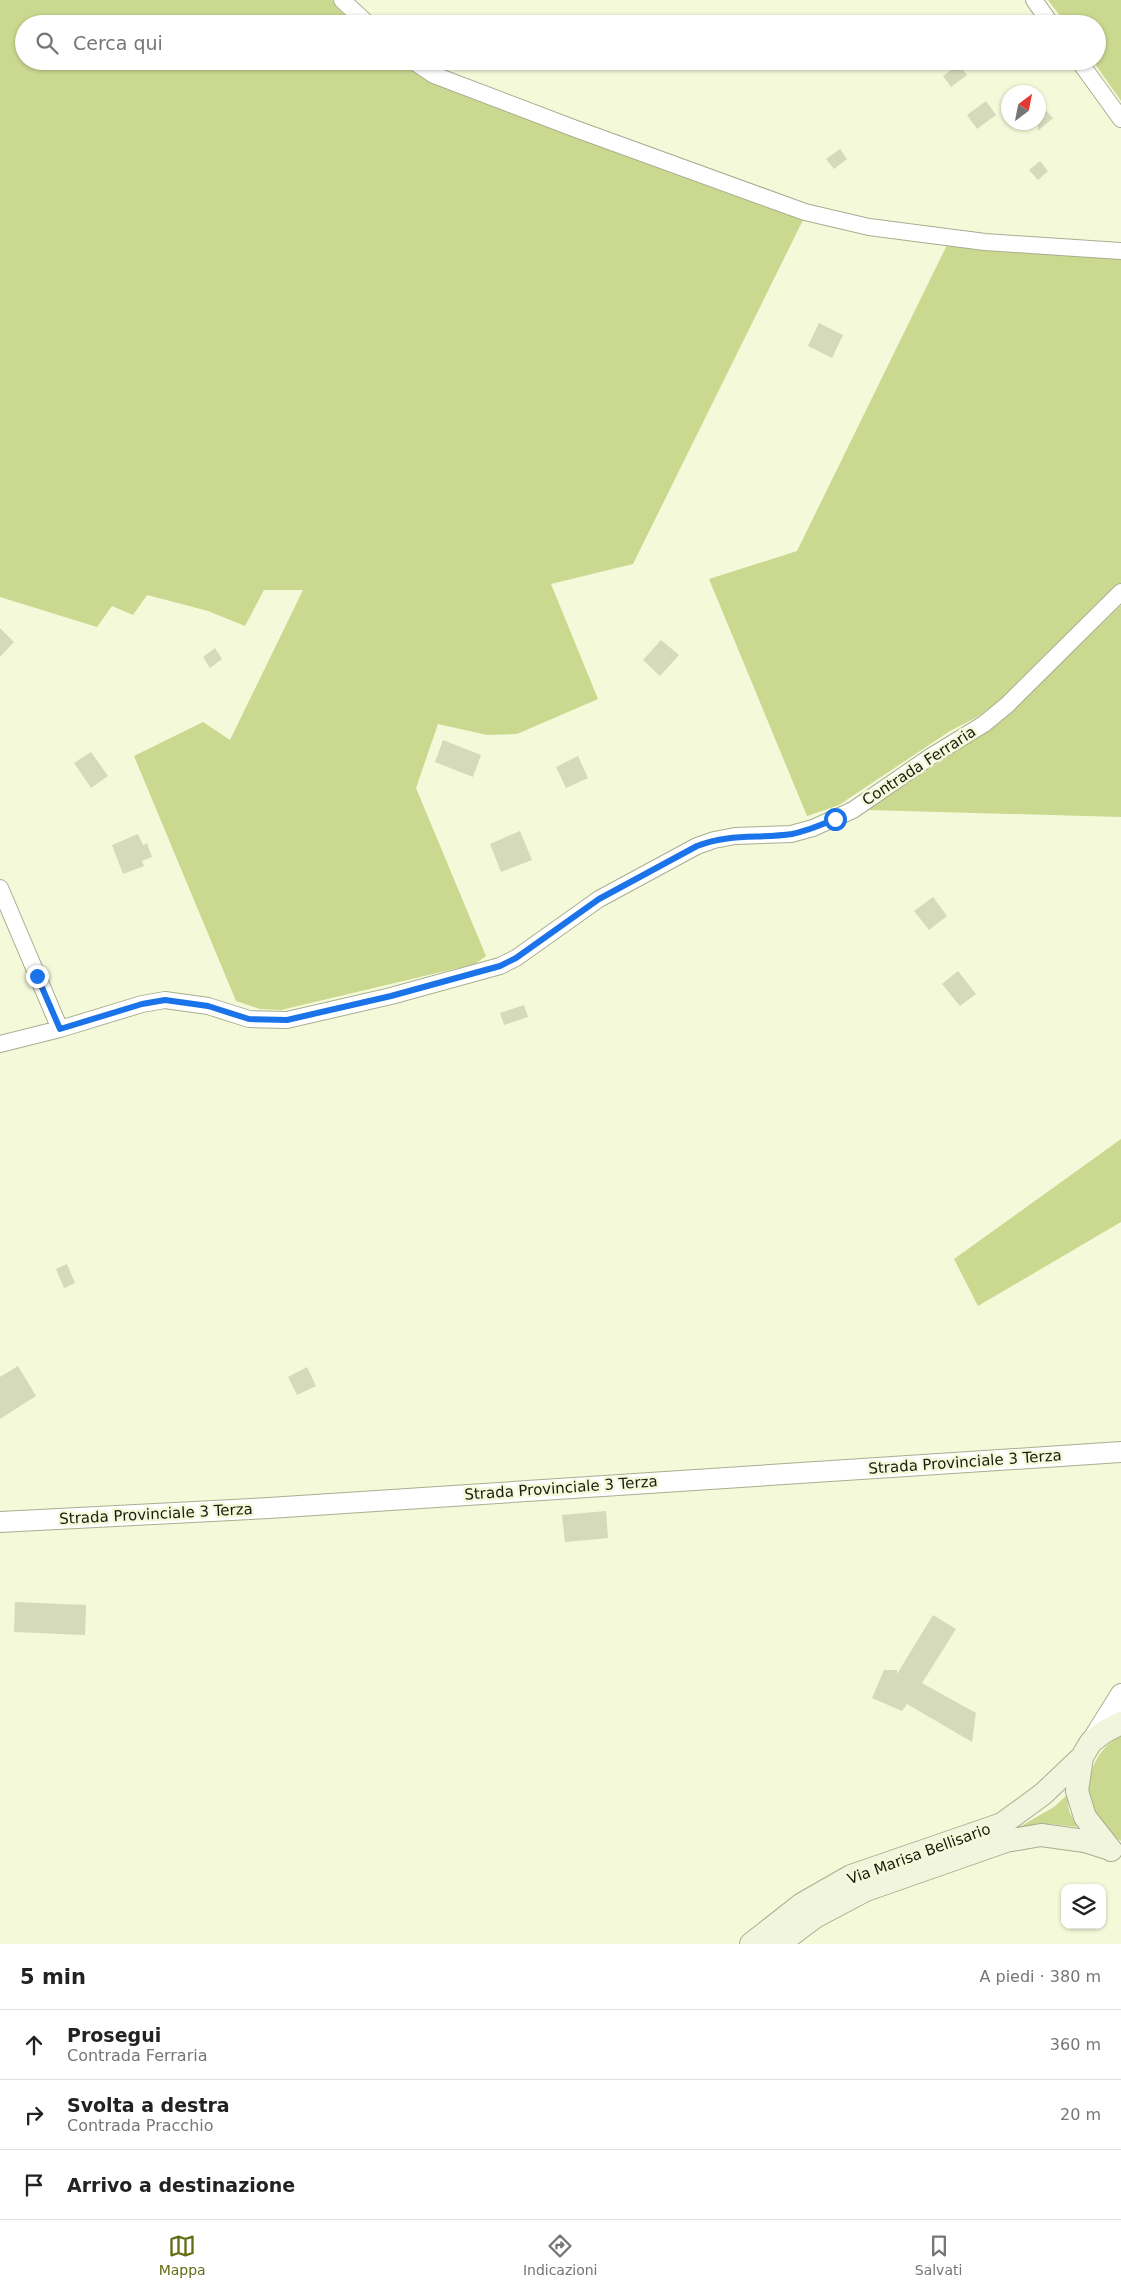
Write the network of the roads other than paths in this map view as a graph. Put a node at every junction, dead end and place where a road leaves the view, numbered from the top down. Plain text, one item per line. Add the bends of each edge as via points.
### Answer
1 (342, 0) edge
2 (1034, 0) edge
3 (358, 15) edge
4 (1045, 15) edge
5 (426, 70) edge
6 (1086, 70) edge
7 (1121, 119) edge
8 (1121, 251) edge
9 (1121, 592) edge
10 (0, 888) edge
11 (60, 1029) junction
12 (0, 1044) edge
13 (1121, 1452) edge
14 (0, 1522) edge
15 (1121, 1694) edge
16 (1121, 1723) edge
17 (1086, 1749) junction
18 (1115, 1852) edge
19 (751, 1944) edge
20 (779, 1944) edge

1 - 3 street
2 - 4 street
5 - 8 street via 576,130 805,212 869,228 985,242
6 - 7 street
9 - 11 street, Contrada Ferraria via 1000,712 853,810 792,834 735,836 697,846 599,899 500,966 287,1020 249,1019 208,1006 165,1000
10 - 11 street
11 - 12 street, Contrada Ferraria
13 - 14 street, Strada Provinciale 3 Terza
15 - 17 street
16 - 17 main road, Via Marisa Bellisario via 1104,1732
17 - 18 main road via 1077,1791 1085,1817
17 - 19 main road, Via Marisa Bellisario via 1043,1794 1002,1824 851,1876 802,1904
18 - 20 main road, Via Marisa Bellisario via 1085,1841 1041,1835 1006,1841 866,1890 815,1917

